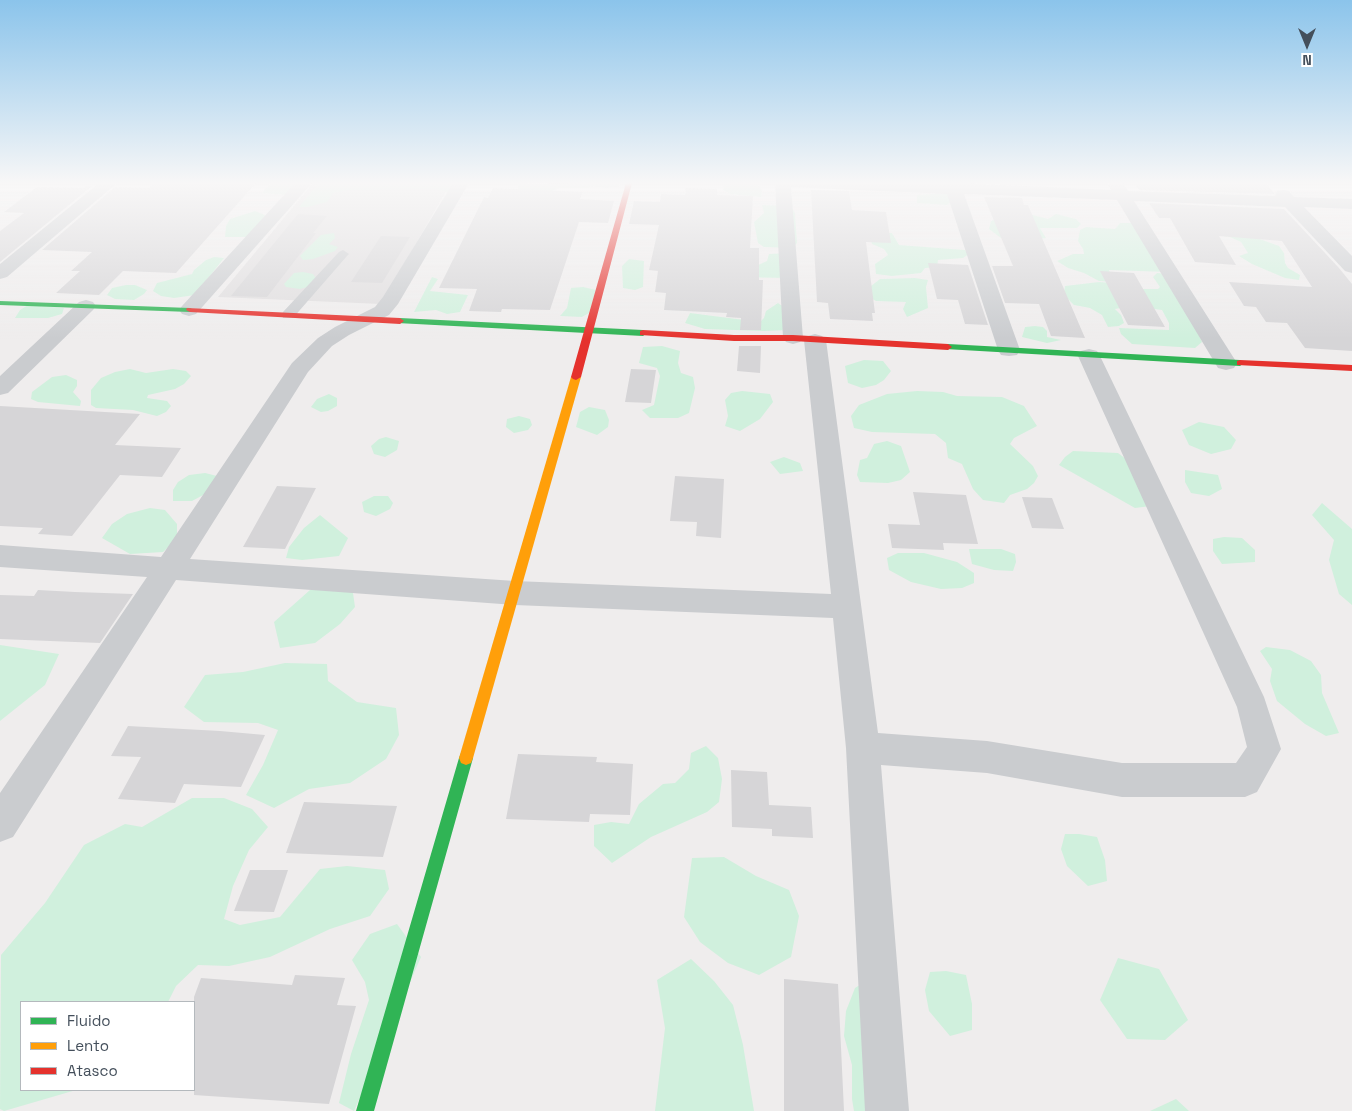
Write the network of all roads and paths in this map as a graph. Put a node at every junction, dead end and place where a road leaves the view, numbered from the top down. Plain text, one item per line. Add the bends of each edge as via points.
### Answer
1 (46, 235) edge
2 (257, 235) edge
3 (430, 235) edge
4 (615, 235) edge
5 (790, 235) edge
6 (970, 235) edge
7 (1147, 235) edge
8 (1321, 235) edge
9 (342, 254) dead end
10 (1352, 267) edge
11 (0, 273) edge
12 (0, 303) edge
13 (86, 306) junction
14 (189, 310) junction
15 (288, 316) junction
16 (365, 319) junction
17 (590, 329) junction
18 (804, 339) junction
19 (1009, 350) junction
20 (1089, 356) junction
21 (1226, 362) junction
22 (1352, 368) edge
23 (0, 388) edge
24 (0, 556) edge
25 (169, 567) junction
26 (515, 592) junction
27 (847, 608) junction
28 (863, 748) junction
29 (0, 824) edge
30 (365, 1111) edge
31 (887, 1111) edge

1 - 11 street
2 - 14 street
3 - 16 street via 391,300 382,311
4 - 17 street
5 - 18 street
6 - 19 street
7 - 21 street
8 - 10 street
9 - 15 lane
12 - 13 street
13 - 14 street
13 - 23 street
14 - 15 street
15 - 16 street
16 - 17 street
16 - 25 street via 325,342 300,368
17 - 18 street
17 - 26 street
18 - 19 street
18 - 27 street
19 - 20 street
20 - 21 street
20 - 28 street via 1253,707 1264,750 1245,780 1122,780 987,757
21 - 22 street
24 - 25 street
25 - 26 street
25 - 29 street
26 - 27 street
26 - 30 street
27 - 28 street
28 - 31 street

